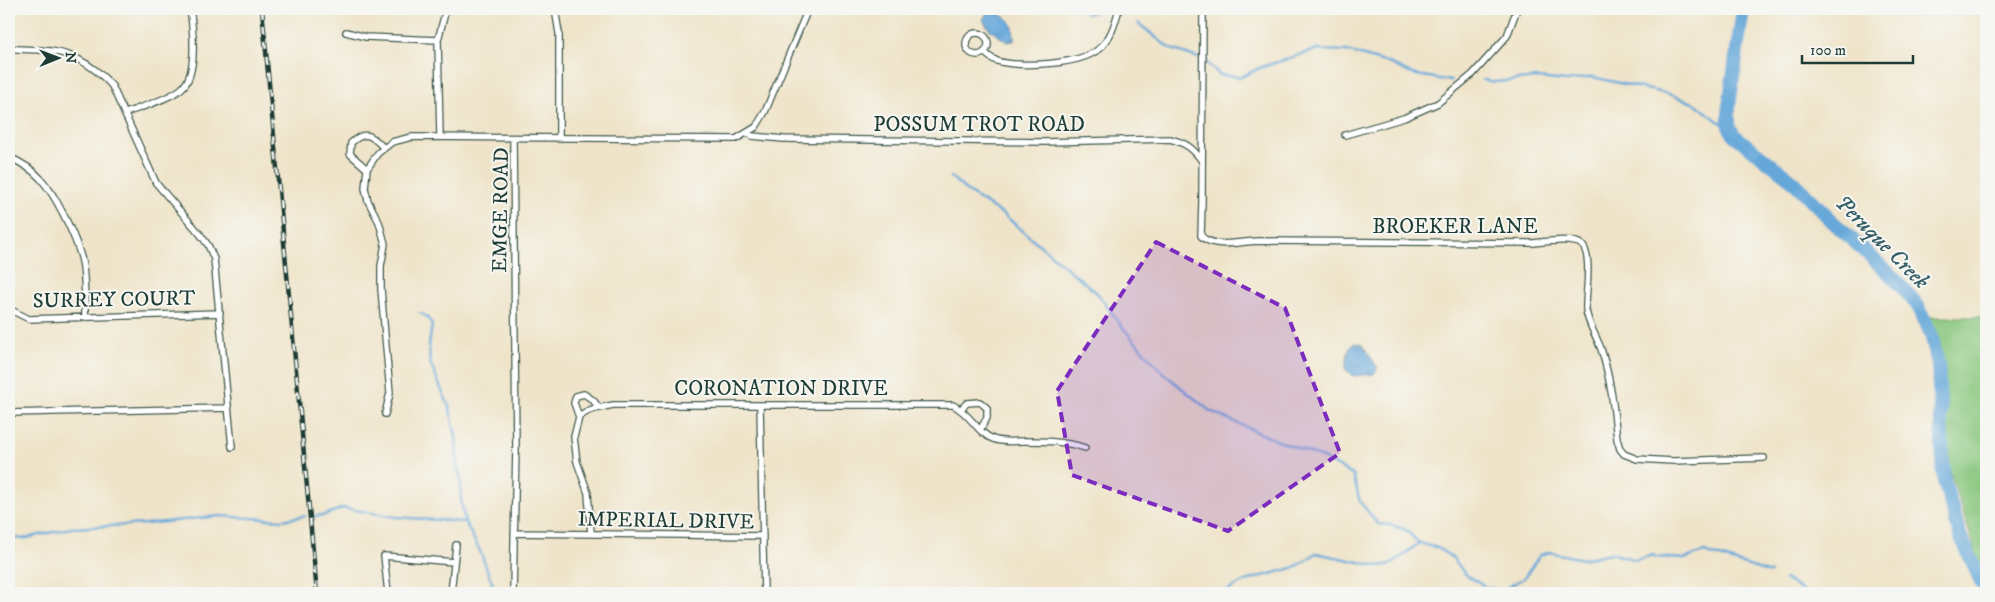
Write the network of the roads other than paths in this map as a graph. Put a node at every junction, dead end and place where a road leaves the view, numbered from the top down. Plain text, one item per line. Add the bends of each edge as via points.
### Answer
1 (190, 9) edge
2 (446, 9) edge
3 (555, 9) edge
4 (808, 9) edge
5 (1119, 9) edge
6 (1203, 9) edge
7 (1518, 9) edge
8 (346, 32) dead end
9 (438, 40) junction
10 (9, 48) edge
11 (984, 52) dead end
12 (125, 113) junction
13 (748, 132) junction
14 (1345, 135) dead end
15 (440, 136) junction
16 (513, 139) junction
17 (559, 139) junction
18 (384, 148) junction
19 (9, 157) edge
20 (1202, 161) junction
21 (367, 170) junction
22 (9, 309) edge
23 (220, 314) junction
24 (85, 316) junction
25 (760, 406) junction
26 (228, 408) junction
27 (599, 408) junction
28 (961, 409) junction
29 (9, 412) edge
30 (385, 414) dead end
31 (580, 417) junction
32 (980, 430) junction
33 (232, 447) dead end
34 (1085, 448) dead end
35 (1764, 458) dead end
36 (514, 533) junction
37 (591, 534) junction
38 (763, 536) junction
39 (456, 545) dead end
40 (454, 562) junction
41 (388, 593) edge
42 (451, 593) edge
43 (513, 593) edge
44 (764, 593) edge

1 - 12 street via 194,54 183,88
2 - 9 street
3 - 17 street via 560,33
4 - 13 street, EMGE ROAD via 765,112 756,127
5 - 11 street via 1115,25 1101,48 1075,61 999,62
6 - 20 street, BROEKER LANE
7 - 14 street via 1507,36 1473,74 1438,104 1404,118
8 - 9 street via 366,37
9 - 15 street
10 - 12 street via 63,52 84,61 112,86
12 - 23 street via 156,183 208,245 214,260
13 - 17 street, EMGE ROAD via 736,140
13 - 20 street, POSSUM TROT ROAD via 752,136 784,139 1170,140 1183,142
15 - 16 street
15 - 18 street via 412,137 392,142
16 - 17 street, EMGE ROAD
16 - 36 street, EMGE ROAD
18 - 21 street
18 - 21 street via 366,135 351,143 350,154
19 - 24 street via 40,178 62,210 83,264
20 - 35 street, BROEKER LANE via 1201,236 1216,244 1256,241 1570,241 1582,246 1587,261 1586,310 1608,372 1617,439 1624,454 1630,458 1673,461
21 - 30 street via 365,188 368,201 379,222 385,244 380,266 390,393
22 - 24 street, SURREY COURT via 29,319
23 - 24 street, SURREY COURT
23 - 26 street
25 - 27 street, CORONATION DRIVE via 672,404
25 - 28 street, CORONATION DRIVE via 932,404 953,405
25 - 38 street
26 - 29 street
26 - 33 street
27 - 31 street, CORONATION DRIVE
27 - 31 street via 584,394 576,396 574,403
28 - 32 street
28 - 32 street, CORONATION DRIVE via 968,403 980,402 986,408 987,418
31 - 37 street via 574,437 577,462 588,493
32 - 34 street via 984,435 1003,442 1055,441
36 - 37 street, IMPERIAL DRIVE
36 - 43 street, EMGE ROAD
37 - 38 street, IMPERIAL DRIVE
38 - 44 street, IMPERIAL DRIVE
39 - 40 street
40 - 41 street via 384,556
40 - 42 street

